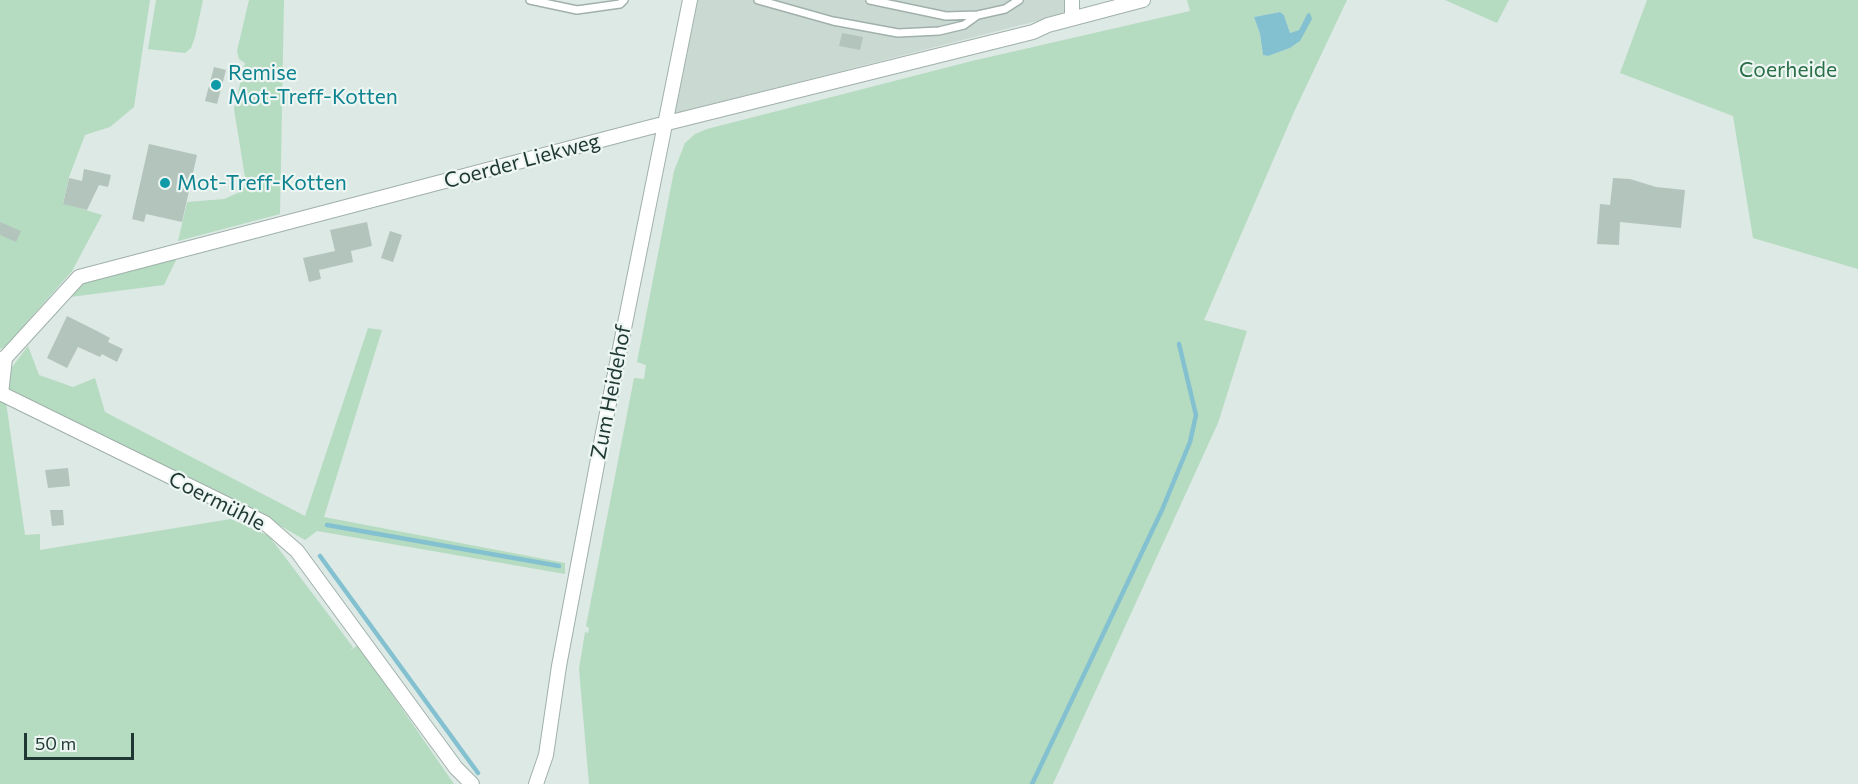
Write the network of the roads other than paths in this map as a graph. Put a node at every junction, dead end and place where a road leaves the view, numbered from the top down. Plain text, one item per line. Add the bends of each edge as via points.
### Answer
1 (530, 0) edge
2 (624, 0) edge
3 (690, 0) edge
4 (779, 0) edge
5 (870, 0) edge
6 (1019, 0) edge
7 (1072, 0) edge
8 (1143, 0) edge
9 (761, 1) edge
10 (978, 15) junction
11 (1072, 18) junction
12 (664, 124) junction
13 (2, 358) edge
14 (1, 394) edge
15 (472, 784) edge
16 (536, 784) edge

1 - 2 lane via 577,10 620,4
3 - 12 street, Zum Heidehof
4 - 9 lane
5 - 10 lane via 946,16
6 - 10 lane via 1005,9
7 - 11 street
8 - 11 street, Coerder Liekweg
9 - 10 lane via 833,21 898,33 939,31 964,25
11 - 12 street, Coerder Liekweg via 1033,32
12 - 13 street, Coerder Liekweg via 79,276
12 - 16 street, Zum Heidehof via 563,643 546,755
13 - 14 street, Coerder Liekweg
14 - 15 street, Coermühle via 265,523 297,552 456,768

